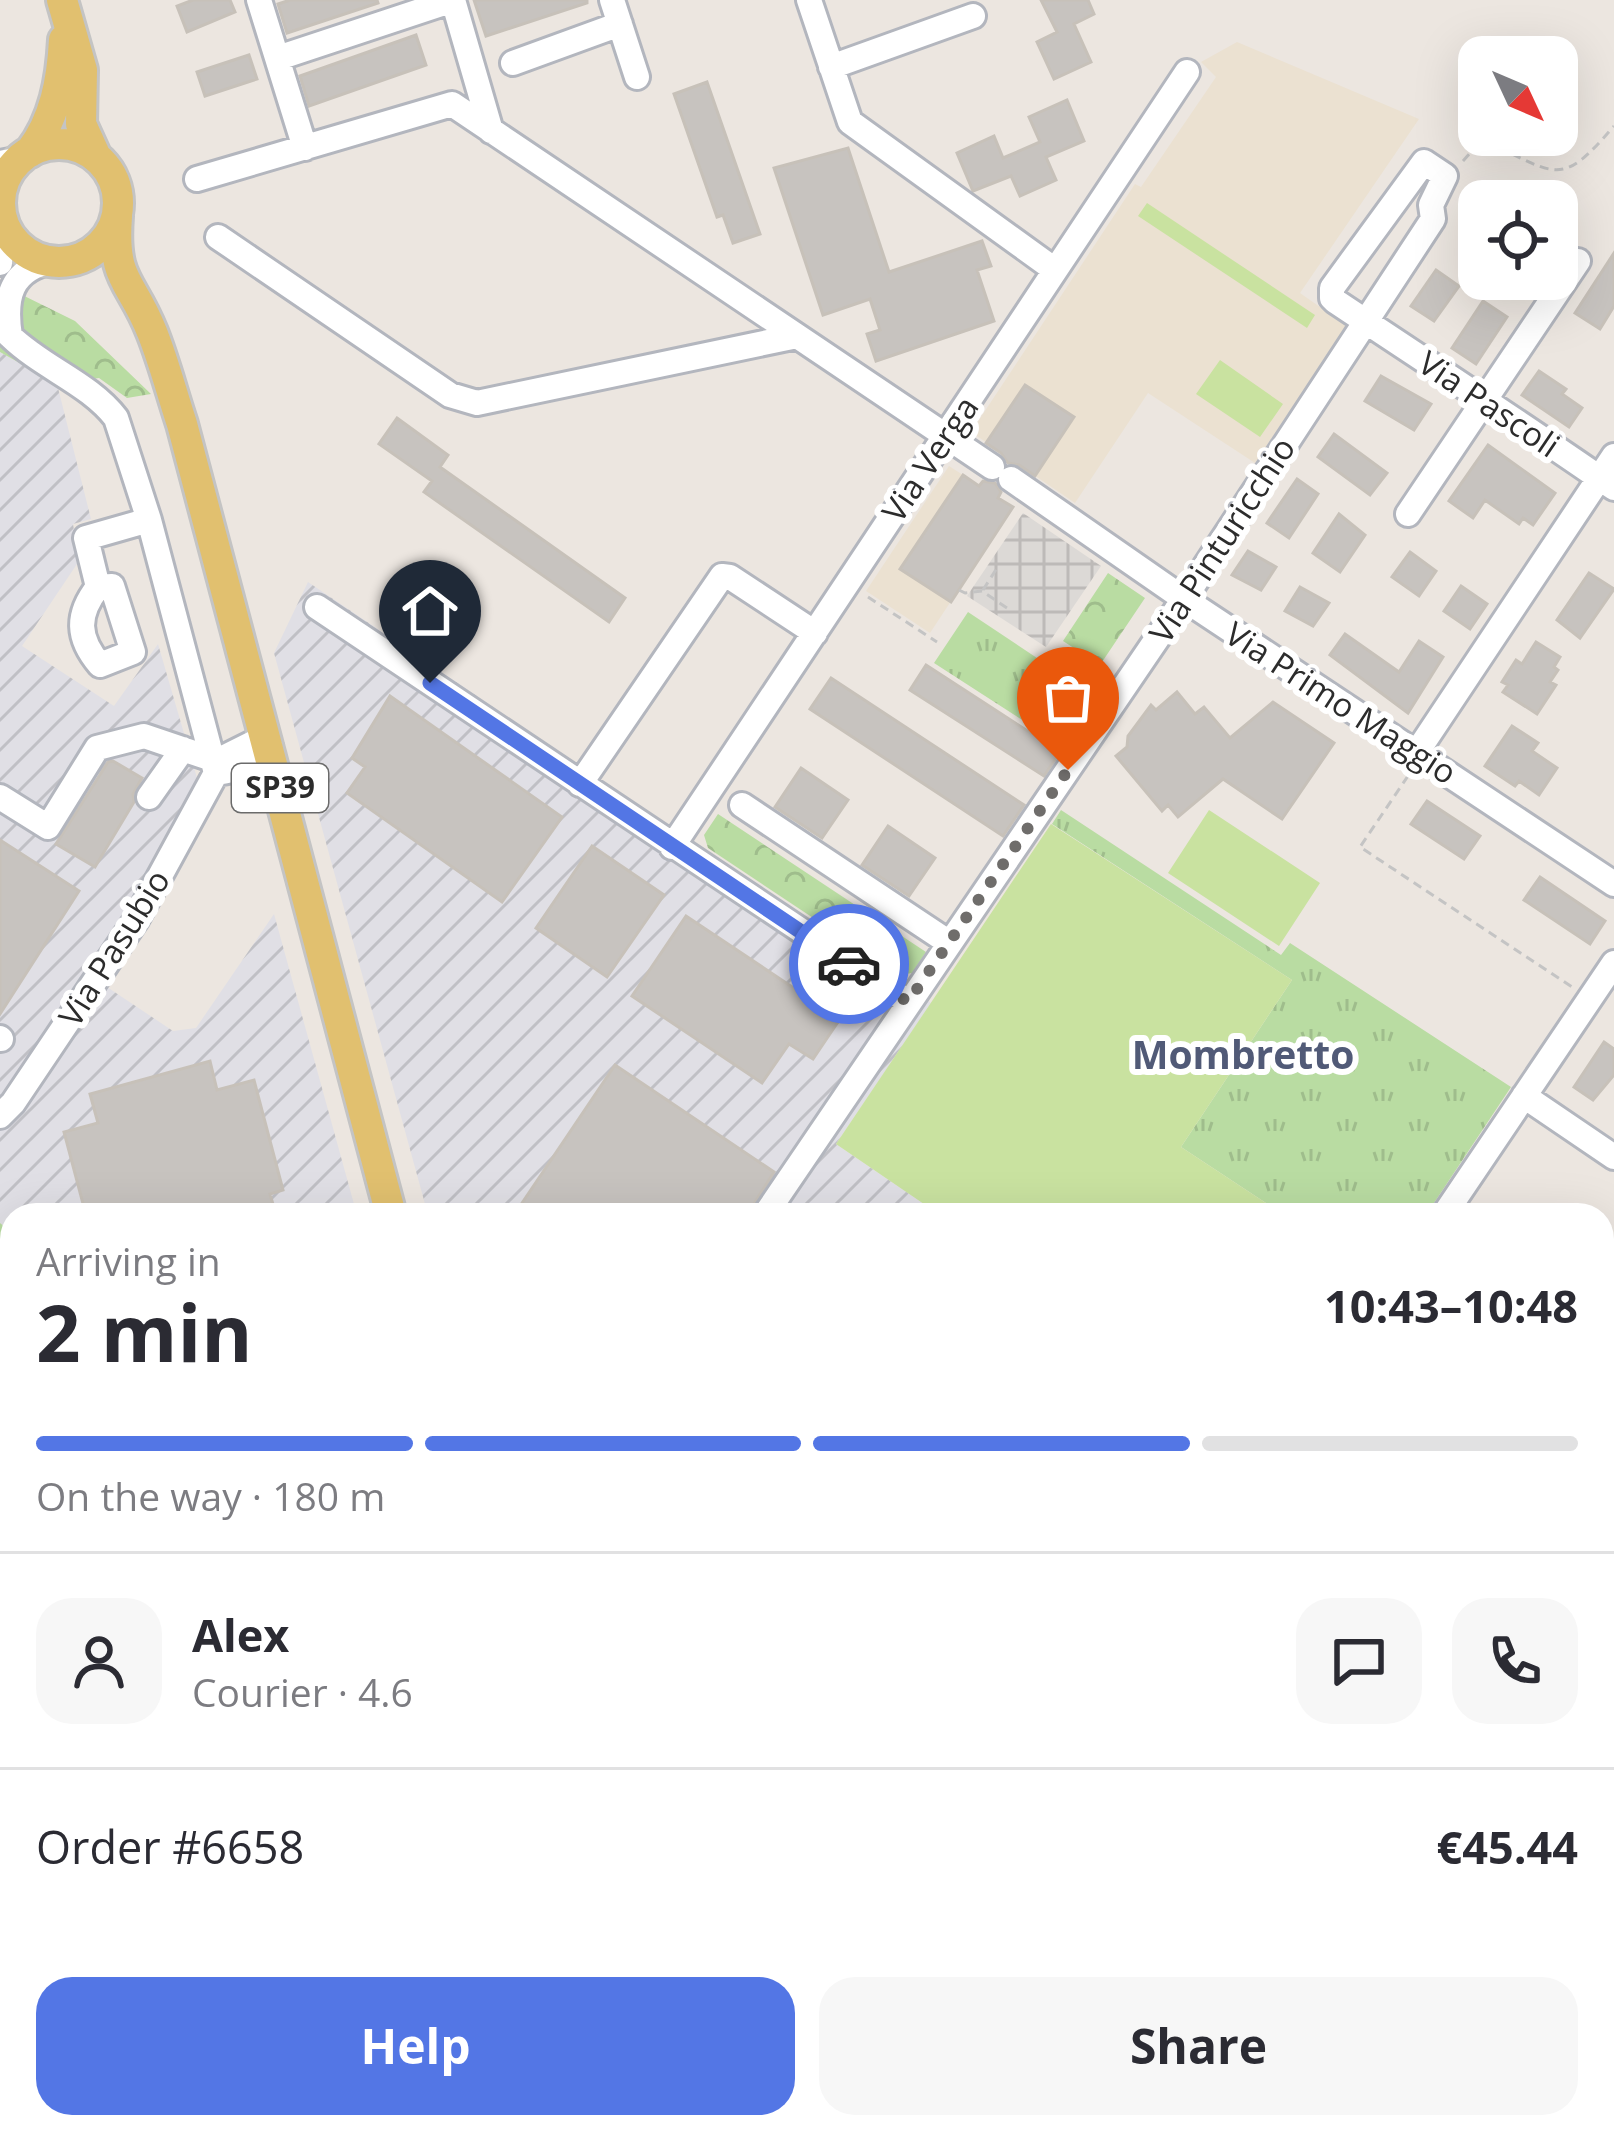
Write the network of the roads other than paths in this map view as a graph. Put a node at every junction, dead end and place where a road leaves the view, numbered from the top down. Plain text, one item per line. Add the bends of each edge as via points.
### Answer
1 (259, 0) edge
2 (453, 0) edge
3 (809, 0) edge
4 (64, 8) edge
5 (616, 12) edge
6 (973, 16) dead end
7 (278, 58) junction
8 (513, 63) dead end
9 (831, 67) junction
10 (1187, 72) dead end
11 (637, 77) dead end
12 (491, 131) junction
13 (305, 148) junction
14 (96, 157) junction
15 (17, 158) edge
16 (197, 179) dead end
17 (1, 212) edge
18 (116, 216) junction
19 (218, 237) dead end
20 (57, 261) junction
21 (0, 263) edge
22 (1055, 270) junction
23 (1551, 300) edge
24 (1365, 321) junction
25 (5, 330) edge
26 (797, 336) junction
27 (160, 363) junction
28 (1483, 400) junction
29 (946, 436) junction
30 (1614, 456) edge
31 (1607, 483) edge
32 (1408, 514) dead end
33 (148, 520) junction
34 (98, 587) dead end
35 (1184, 599) junction
36 (317, 607) dead end
37 (815, 633) junction
38 (270, 747) junction
39 (183, 749) junction
40 (1419, 753) junction
41 (214, 766) junction
42 (580, 784) junction
43 (0, 797) edge
44 (149, 797) dead end
45 (742, 805) dead end
46 (672, 847) junction
47 (1614, 884) edge
48 (948, 942) junction
49 (1614, 963) edge
50 (908, 1002) junction
51 (1524, 1096) junction
52 (0, 1116) edge
53 (1614, 1156) edge
54 (389, 1203) edge
55 (773, 1203) edge
56 (1452, 1203) edge

1 - 7 street
2 - 7 street
2 - 12 street
3 - 9 street
4 - 14 main road via 82,70 81,124
4 - 15 main road via 63,74 42,136
5 - 8 street
5 - 11 street
6 - 9 street
7 - 13 street
9 - 22 street via 856,128
10 - 22 street, Via Verga
12 - 13 street, Via Primo Maggio via 452,104
12 - 26 street, Via Primo Maggio
13 - 16 street, Via Primo Maggio
14 - 15 main road via 64,144
14 - 18 main road via 116,186
15 - 17 main road
17 - 20 main road via 22,249
17 - 21 street
18 - 20 main road via 96,249
18 - 27 main road, SP39 via 120,276
19 - 26 street via 450,395 477,403
20 - 25 street via 27,269 12,286
20 - 27 main road, SP39 via 93,276 122,302
22 - 29 street, Via Verga
23 - 28 street
24 - 24 street, Via Pinturicchio via 1332,298 1332,288 1420,166 1430,163 1445,176 1433,219
24 - 28 street, Via Pascoli
24 - 35 street, Via Pinturicchio
25 - 33 street via 116,418
26 - 29 street, Via Primo Maggio
27 - 38 main road, SP39
28 - 31 street, Via Pascoli
28 - 32 street
29 - 35 street, Via Primo Maggio
29 - 37 street, Via Verga
30 - 31 street
31 - 40 street
33 - 34 street via 86,538
33 - 41 street
35 - 40 street, Via Primo Maggio
35 - 48 street, Via Pinturicchio
36 - 42 street
37 - 42 street via 722,576
37 - 46 street, Via Verga
38 - 41 street via 236,771
38 - 54 main road, SP39
39 - 41 street
39 - 43 street via 144,736 97,748 48,826
39 - 44 street
40 - 47 street, Via Primo Maggio
41 - 52 street, Via Pasubio via 136,920
42 - 46 street
45 - 48 street
46 - 50 street
48 - 50 street, Via Pinturicchio
49 - 51 street
50 - 55 street, Via Pinturicchio
51 - 53 street
51 - 56 street

